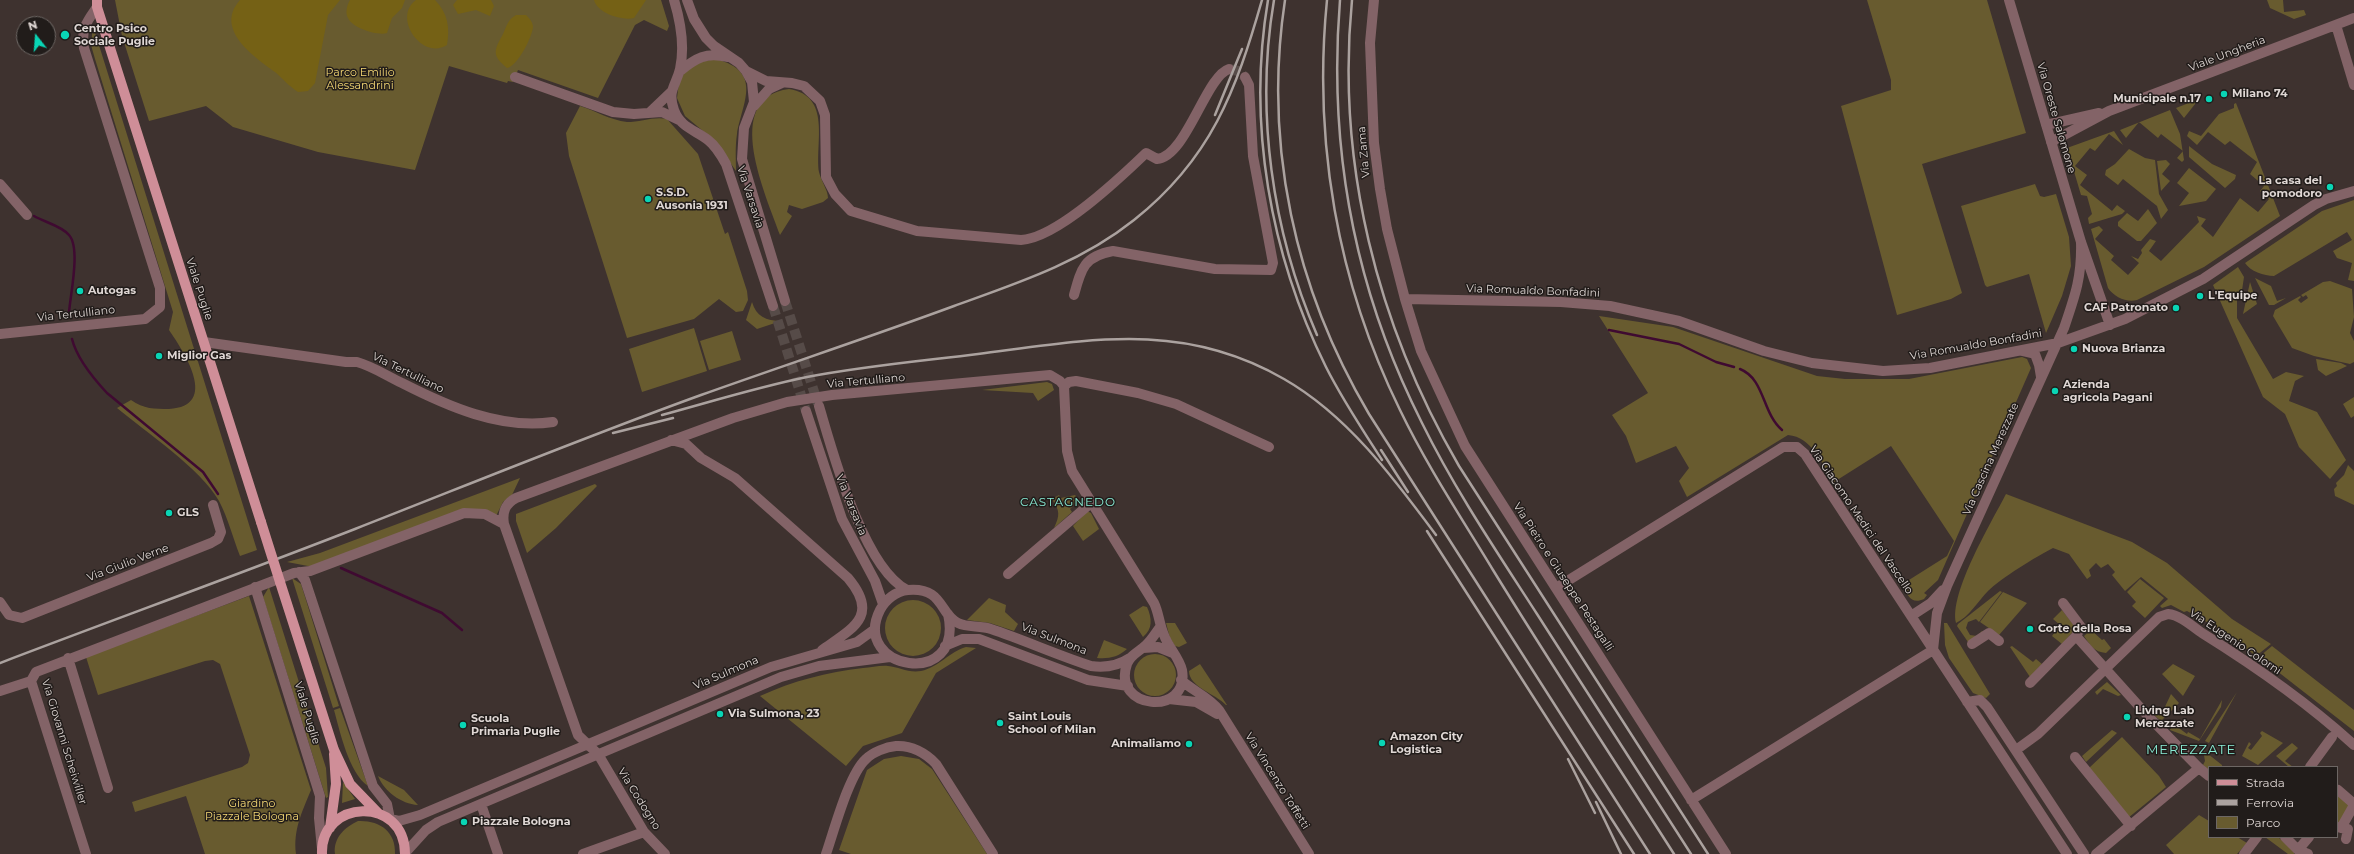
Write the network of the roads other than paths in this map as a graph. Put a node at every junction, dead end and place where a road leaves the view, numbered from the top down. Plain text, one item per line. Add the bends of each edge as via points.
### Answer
1 (674, 0) edge
2 (687, 0) edge
3 (1374, 0) edge
4 (2009, 0) edge
5 (96, 2) edge
6 (2354, 18) edge
7 (2336, 25) junction
8 (729, 57) junction
9 (1229, 69) dead end
10 (680, 70) junction
11 (746, 71) junction
12 (1245, 76) dead end
13 (515, 77) dead end
14 (782, 82) junction
15 (2354, 85) edge
16 (672, 91) junction
17 (750, 111) junction
18 (2109, 111) junction
19 (650, 112) junction
20 (680, 121) junction
21 (2046, 125) junction
22 (2051, 142) junction
23 (0, 184) edge
24 (2354, 191) edge
25 (27, 215) dead end
26 (2080, 242) junction
27 (1074, 295) dead end
28 (1405, 299) junction
29 (786, 302) tunnel mouth
30 (772, 306) tunnel mouth
31 (152, 315) joint
32 (2110, 325) junction
33 (0, 334) edge
34 (204, 342) junction
35 (2058, 342) junction
36 (2020, 350) junction
37 (2040, 377) junction
38 (1064, 386) junction
39 (819, 406) tunnel mouth
40 (806, 410) tunnel mouth
41 (553, 422) dead end
42 (671, 440) junction
43 (1269, 447) dead end
44 (1090, 503) junction
45 (213, 505) dead end
46 (504, 524) junction
47 (299, 572) junction
48 (1008, 574) dead end
49 (1947, 586) junction
50 (255, 587) junction
51 (1556, 588) junction
52 (907, 590) junction
53 (0, 602) edge
54 (883, 604) junction
55 (2062, 604) dead end
56 (948, 614) junction
57 (1911, 616) junction
58 (1161, 626) junction
59 (876, 629) junction
60 (2076, 636) junction
61 (1999, 641) dead end
62 (1972, 644) dead end
63 (946, 646) junction
64 (1143, 648) junction
65 (1933, 650) junction
66 (819, 652) junction
67 (1175, 656) junction
68 (890, 657) junction
69 (68, 658) junction
70 (1130, 658) junction
71 (2106, 669) junction
72 (1181, 680) junction
73 (31, 681) junction
74 (2030, 683) dead end
75 (1128, 686) junction
76 (0, 691) edge
77 (1169, 699) junction
78 (1967, 702) junction
79 (1225, 721) junction
80 (2332, 737) dead end
81 (588, 744) junction
82 (2354, 745) edge
83 (334, 750) junction
84 (2016, 750) junction
85 (598, 754) junction
86 (2075, 757) dead end
87 (2311, 766) edge
88 (2199, 768) junction
89 (2208, 775) edge
90 (108, 788) dead end
91 (2338, 790) edge
92 (1691, 800) junction
93 (481, 804) junction
94 (2354, 805) edge
95 (378, 813) junction
96 (390, 819) junction
97 (2131, 826) junction
98 (2339, 827) edge
99 (330, 828) junction
100 (644, 832) junction
101 (2256, 838) edge
102 (2286, 838) edge
103 (2308, 838) edge
104 (2346, 839) dead end
105 (2298, 850) junction
106 (322, 852) edge
107 (86, 854) edge
108 (405, 854) edge
109 (498, 854) edge
110 (583, 854) edge
111 (665, 854) edge
112 (826, 854) edge
113 (993, 854) edge
114 (1309, 854) edge
115 (1726, 854) edge
116 (2067, 854) edge
117 (2084, 854) edge
118 (2096, 854) edge
119 (2244, 854) edge
120 (2308, 854) edge

1 - 10 street via 682,32
2 - 8 street, Via Varsavia via 694,19 706,38
3 - 28 street, Via Zama via 1370,43 1374,143 1387,229
4 - 21 street, Via Oreste Salomone
5 - 31 street, Viale Puglie via 82,34 84,48 160,288 160,307
5 - 34 main road, Viale Puglie
6 - 7 street, Viale Ungheria
7 - 15 street
7 - 18 street, Viale Ungheria
8 - 10 street via 707,54 697,57
8 - 11 street, Via Varsavia
9 - 14 street via 1217,76 1198,114 1164,158 1157,160 1146,153 1076,213 1031,239 1017,240 911,230 851,210 839,199 828,183 824,170 826,121 822,105 816,95 804,86
10 - 16 street
11 - 14 street via 766,81
11 - 17 street, Via Varsavia via 754,92 754,102
12 - 27 street via 1249,86 1253,156 1273,259 1271,270 1215,269 1113,251 1098,255 1084,264
13 - 19 street via 613,112
14 - 17 street via 761,96
16 - 19 street
16 - 20 street via 674,111
17 - 29 street, Via Varsavia via 742,136 744,167
18 - 21 street, Viale Ungheria
18 - 22 street, Viale Ungheria
19 - 20 street, Via Varsavia via 662,112
20 - 30 street, Via Varsavia via 708,140 726,164
21 - 22 street, Via Oreste Salomone
22 - 26 street, Via Oreste Salomone
23 - 25 street
24 - 32 street, Via Romualdo Bonfadini via 2319,202 2204,279
26 - 32 street
26 - 35 street, Via Cascina Merezzate via 2082,267 2079,284
28 - 36 street, Via Romualdo Bonfadini via 1561,302 1610,306 1679,320 1787,357 1852,369 1882,371 1930,368
28 - 51 street, Via Pietro e Giuseppe Pestagalli via 1420,350 1464,446
31 - 33 street, Via Tertulliano via 140,320
32 - 35 street, Via Romualdo Bonfadini
34 - 41 street, Via Tertulliano via 357,362 470,413 533,425
34 - 83 main road, Viale Puglie, bridge
35 - 36 street, Via Romualdo Bonfadini
35 - 37 street, Via Cascina Merezzate
36 - 37 street via 2035,354
37 - 49 street, Via Cascina Merezzate
38 - 42 street, Via Tertulliano via 1056,377 1045,374 927,388 817,397 766,408
38 - 43 street via 1076,380 1162,400 1191,410
38 - 44 street via 1069,463
39 - 52 street, Via Varsavia via 848,497 861,527 884,570
40 - 54 street, Via Varsavia via 842,519 875,581
42 - 46 street, Via Tertulliano via 514,499 504,510
42 - 66 street via 686,444 701,458 735,478 859,590 864,604 860,618
44 - 48 street
44 - 58 street via 1154,603
45 - 53 street, Via Giulio Verne via 221,532 214,542 26,616 11,616
46 - 47 street via 485,514 466,512
46 - 81 street via 578,735
47 - 50 street
47 - 96 street via 305,580 374,786 387,804
49 - 57 street via 1931,603
49 - 65 street, Via Cascina Merezzate via 1937,613
50 - 69 street
50 - 106 street, Viale Puglie via 320,796
51 - 57 street, Via Giacomo Medici del Vascello via 1783,448 1794,446 1805,454
51 - 92 street, Via Pietro e Giuseppe Pestagalli
52 - 54 street via 894,595
52 - 56 street, Via Sulmona via 927,593 942,603
54 - 59 street via 878,614
55 - 60 street via 2081,627
56 - 63 street via 950,632
56 - 70 street, Via Sulmona via 963,625 988,628 1091,666 1116,665
57 - 65 street, Via Giacomo Medici del Vascello
58 - 64 street
58 - 67 street
59 - 66 street, Via Sulmona via 849,645
59 - 68 street via 879,644
60 - 71 street
60 - 74 street
61 - 62 street via 1989,633
63 - 68 street via 935,658 920,664 906,664
63 - 75 street via 962,639 979,639 1088,680
64 - 67 street via 1158,646
64 - 70 street
65 - 78 street, Via Giacomo Medici del Vascello
65 - 92 street
66 - 81 street, Via Sulmona via 771,667
67 - 72 street via 1181,668
68 - 85 street via 840,662 799,671
69 - 73 street, Via Giovanni Scheiwiller via 36,672
69 - 90 street
70 - 75 street via 1125,673
71 - 82 street, Via Eugenio Colorni via 2159,617 2171,615 2238,656 2338,730
71 - 84 street, Via Eugenio Colorni via 2038,734
71 - 88 street
72 - 77 street
72 - 79 street, Via Vincenzo Toffetti via 1214,704
73 - 76 street
73 - 107 street, Via Giovanni Scheiwiller
75 - 77 street, Via Vincenzo Toffetti via 1134,695 1145,702 1157,703
77 - 79 street, Via Vincenzo Toffetti via 1203,705
78 - 84 street via 1980,700
78 - 116 street, Via Giacomo Medici del Vascello
79 - 114 street, Via Vincenzo Toffetti
80 - 87 street
81 - 85 street
81 - 96 street, Via Sulmona via 420,815 399,820
83 - 95 main road, Viale Puglie via 350,784
83 - 99 main road, Viale Puglie via 336,784
84 - 117 street
85 - 93 street
85 - 100 street, Via Codogno
86 - 97 street
88 - 89 street
88 - 97 street
91 - 94 street
92 - 115 street, Via Pietro e Giuseppe Pestagalli
93 - 108 street via 438,822 426,830
93 - 109 street
94 - 98 street
95 - 96 main road
95 - 99 main road via 356,811 346,815
96 - 108 main road via 403,838
97 - 118 street
98 - 104 street via 2348,829
99 - 106 main road
100 - 110 street
100 - 111 street, Via Codogno
101 - 119 street
102 - 105 street
103 - 105 street
105 - 120 street
112 - 113 street via 857,770 872,754 892,746 915,749 934,762

